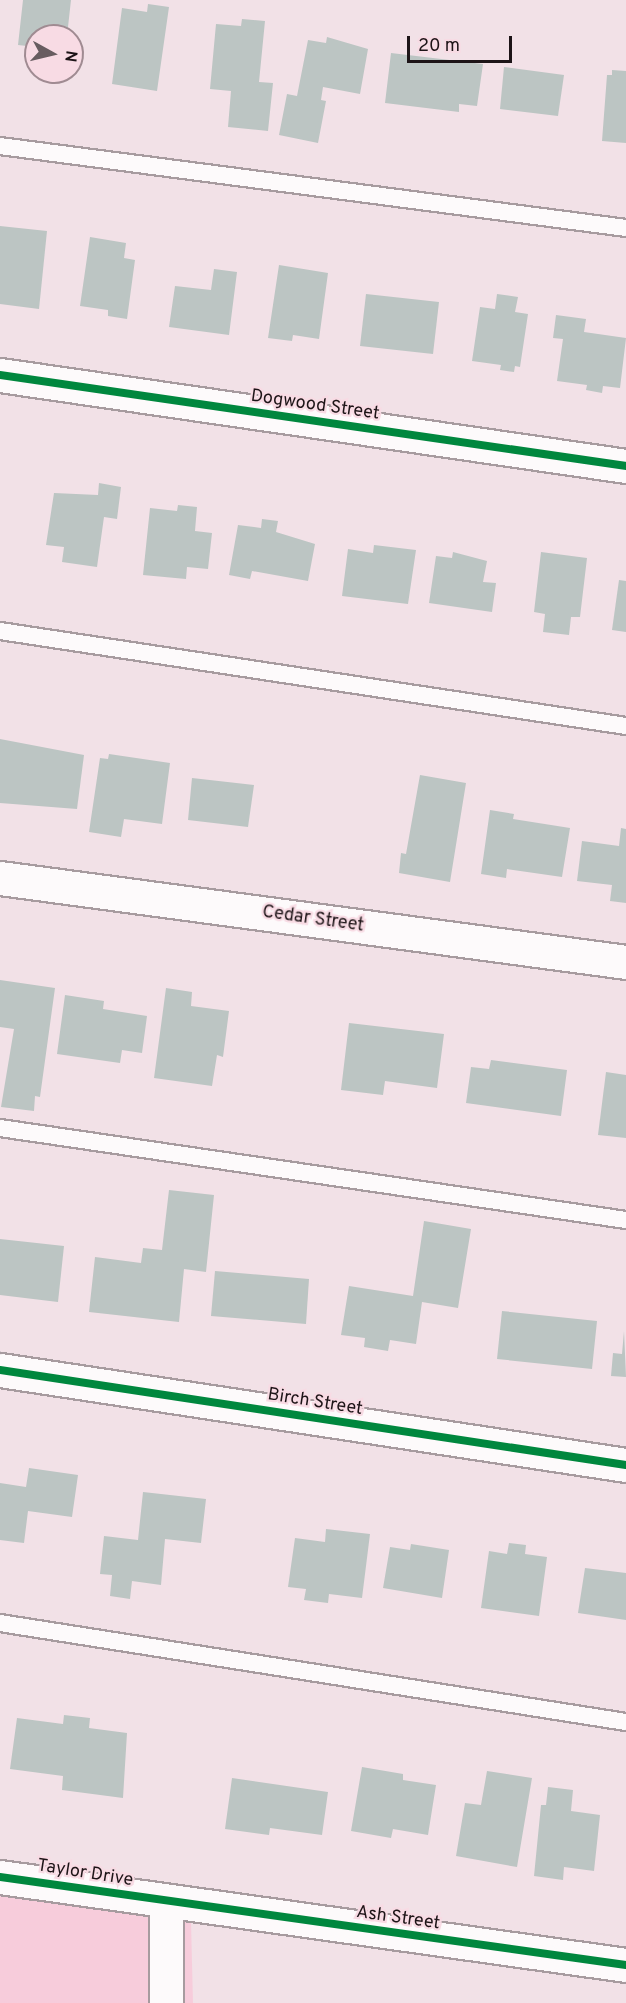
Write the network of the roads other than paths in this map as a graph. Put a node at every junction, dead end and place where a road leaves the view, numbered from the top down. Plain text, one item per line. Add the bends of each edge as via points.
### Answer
1 (0, 146) edge
2 (626, 228) edge
3 (0, 375) edge
4 (626, 466) edge
5 (0, 631) edge
6 (626, 726) edge
7 (0, 878) edge
8 (626, 962) edge
9 (0, 1128) edge
10 (626, 1220) edge
11 (0, 1370) edge
12 (626, 1465) edge
13 (0, 1623) edge
14 (626, 1722) edge
15 (0, 1877) edge
16 (166, 1902) junction
17 (626, 1965) edge
18 (166, 2003) edge

1 - 2 lane
3 - 4 street, Dogwood Street
5 - 6 lane
7 - 8 street, Cedar Street
9 - 10 lane
11 - 12 street, Birch Street
13 - 14 lane
15 - 16 street, Taylor Drive
16 - 17 street, Ash Street
16 - 18 street

